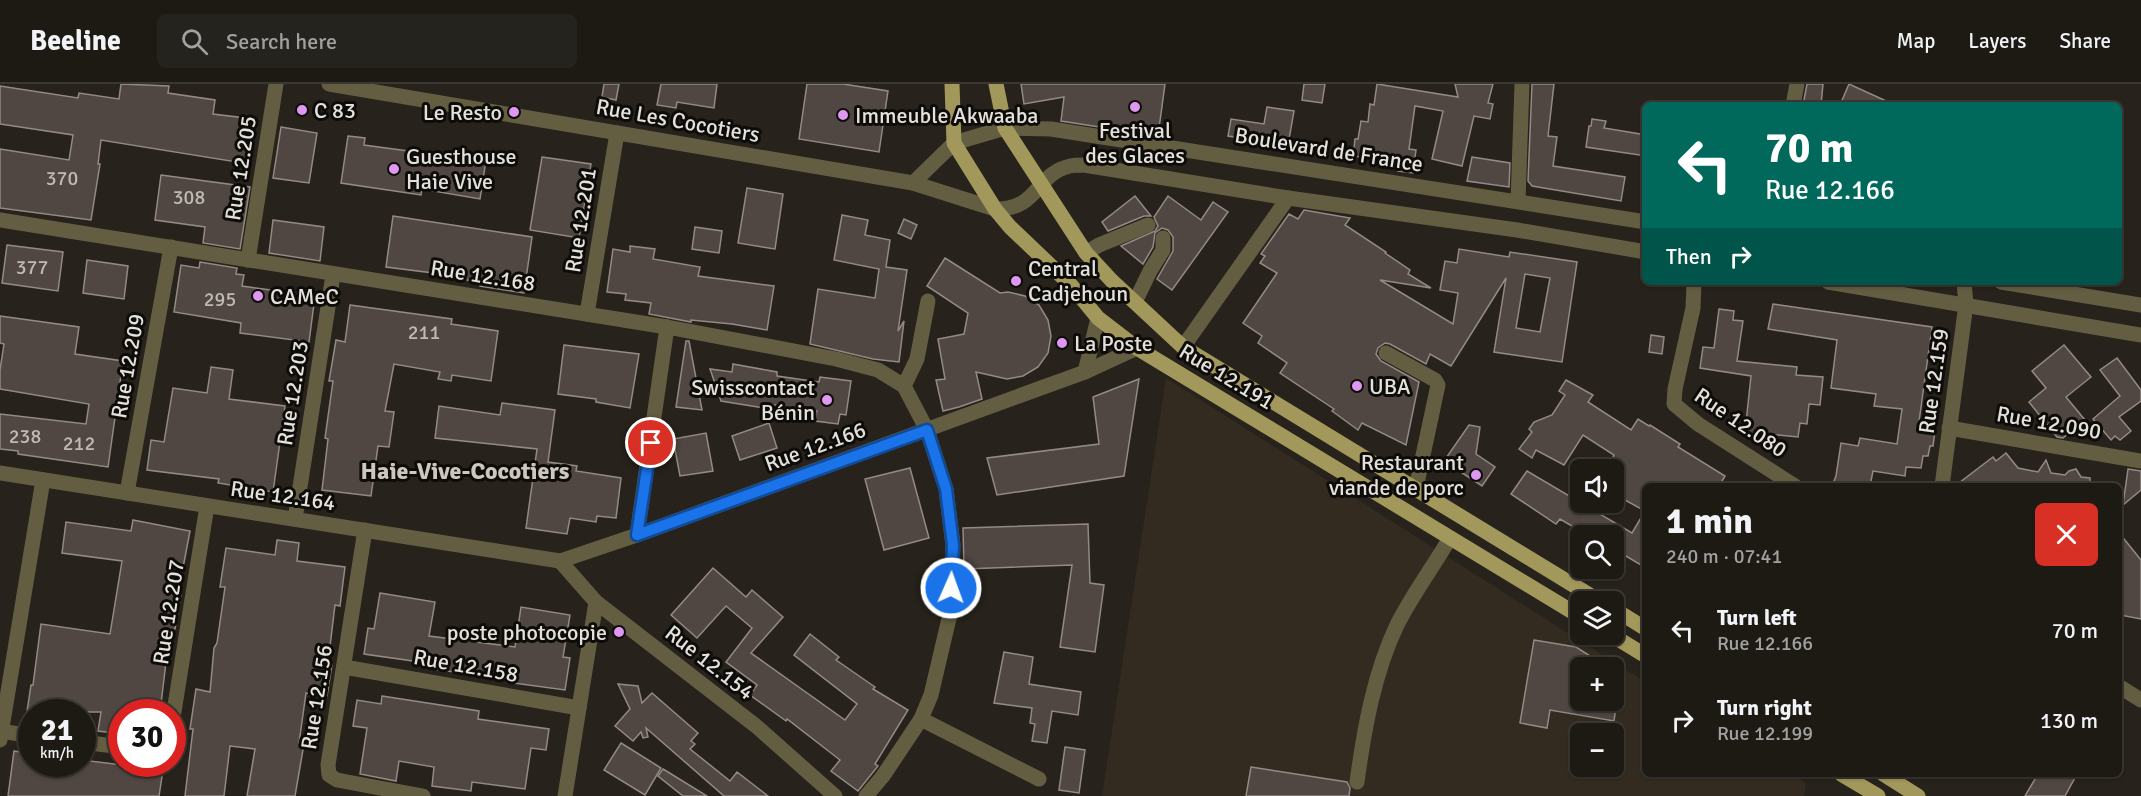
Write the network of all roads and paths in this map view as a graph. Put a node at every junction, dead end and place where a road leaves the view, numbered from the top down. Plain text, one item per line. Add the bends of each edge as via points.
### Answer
1 (276, 84) edge
2 (328, 84) edge
3 (952, 84) edge
4 (996, 84) edge
5 (1522, 84) edge
6 (1797, 84) edge
7 (421, 92) edge
8 (1794, 102) edge
9 (1005, 128) junction
10 (617, 133) junction
11 (954, 143) junction
12 (913, 183) junction
13 (1042, 184) junction
14 (1288, 198) junction
15 (1518, 201) junction
16 (995, 209) junction
17 (0, 220) edge
18 (1642, 221) edge
19 (1148, 225) dead end
20 (1163, 238) dead end
21 (171, 248) junction
22 (1642, 251) edge
23 (1086, 253) junction
24 (248, 260) junction
25 (333, 275) junction
26 (1694, 285) edge
27 (1847, 285) edge
28 (1964, 285) edge
29 (2019, 285) edge
30 (928, 301) dead end
31 (1135, 302) junction
32 (1966, 304) junction
33 (2141, 305) edge
34 (587, 314) junction
35 (1098, 318) junction
36 (667, 327) junction
37 (2141, 335) edge
38 (1183, 347) junction
39 (1137, 348) junction
40 (1386, 352) dead end
41 (1085, 372) junction
42 (904, 386) junction
43 (1949, 428) junction
44 (927, 430) junction
45 (2141, 460) edge
46 (0, 473) edge
47 (43, 480) junction
48 (1790, 483) edge
49 (1941, 483) edge
50 (1416, 488) junction
51 (127, 493) junction
52 (207, 506) junction
53 (295, 519) junction
54 (365, 530) junction
55 (637, 535) junction
56 (1450, 538) junction
57 (560, 561) junction
58 (1583, 591) edge
59 (596, 603) junction
60 (1570, 610) edge
61 (1624, 615) edge
62 (1642, 626) edge
63 (1624, 643) edge
64 (1642, 654) edge
65 (344, 667) junction
66 (2122, 688) edge
67 (176, 699) edge
68 (2141, 700) edge
69 (579, 708) junction
70 (921, 719) junction
71 (0, 734) edge
72 (18, 735) edge
73 (1846, 777) edge
74 (1887, 777) edge
75 (1039, 779) dead end
76 (1357, 782) dead end
77 (423, 796) edge
78 (566, 796) edge
79 (835, 796) edge
80 (866, 796) edge
81 (1878, 796) edge
82 (1918, 796) edge

1 - 24 street, Rue 12.205
2 - 7 street, Rue Les Cocotiers
3 - 11 main road, Rue 12.191
4 - 9 main road
5 - 15 street
6 - 8 street
7 - 10 street, Rue Les Cocotiers
9 - 11 street, Boulevard de France
9 - 13 main road, Rue 12.191
9 - 15 street, Boulevard de France via 1050,129
10 - 12 street, Rue Les Cocotiers
10 - 34 street, Rue 12.201
11 - 12 street
11 - 16 main road, Rue 12.191
12 - 16 street, Rue Les Cocotiers
13 - 14 street via 1057,171 1084,165
13 - 16 street via 1032,198 1019,206
13 - 23 main road, Rue 12.191
14 - 22 street
14 - 38 street
15 - 18 street, Boulevard de France
16 - 35 main road, Rue 12.191 via 1070,284
17 - 21 street, Rue 12.168
19 - 23 street
20 - 31 street via 1163,250
21 - 24 street, Rue 12.168
21 - 51 street, Rue 12.209
23 - 31 main road, Rue 12.191
24 - 25 street, Rue 12.168
25 - 34 street, Rue 12.168
25 - 53 street, Rue 12.203
26 - 48 street, Rue 12.080 via 1694,308 1674,389 1674,404 1698,424
27 - 32 street
28 - 32 street, Rue 12.159
29 - 33 street
30 - 42 street via 917,358
31 - 38 main road, Rue 12.191
32 - 37 street
32 - 43 street, Rue 12.159
34 - 36 street, Rue 12.168
35 - 39 main road, Rue 12.191
35 - 41 street
36 - 42 street, Rue 12.168 via 836,359 878,370
36 - 55 street
38 - 50 main road, Rue 12.191
39 - 41 street, Rue 12.166
39 - 56 main road, Rue 12.191
40 - 50 street via 1438,385
41 - 44 street, Rue 12.166
42 - 44 street
43 - 45 street, Rue 12.090
43 - 49 street, Rue 12.159
44 - 55 street, Rue 12.166
44 - 70 street via 946,489 953,545 951,610 931,695
46 - 47 street, Rue 12.164
47 - 51 street, Rue 12.164
47 - 71 street
50 - 58 main road, Rue 12.191
51 - 52 street, Rue 12.164
52 - 53 street, Rue 12.164
52 - 67 street, Rue 12.207
53 - 54 street, Rue 12.164
54 - 57 street, Rue 12.164
54 - 65 street, Rue 12.156
55 - 57 street, Rue 12.166
56 - 60 main road, Rue 12.191
56 - 76 street via 1403,614 1389,645 1365,723
57 - 59 street, Rue 12.154
59 - 69 street
59 - 79 street, Rue 12.154 via 756,726
61 - 62 main road
63 - 64 main road
65 - 69 street, Rue 12.158
65 - 77 street, Rue 12.156 via 329,776
66 - 68 street
69 - 78 street
70 - 75 street
70 - 80 street
71 - 72 street
73 - 81 main road
74 - 82 main road

